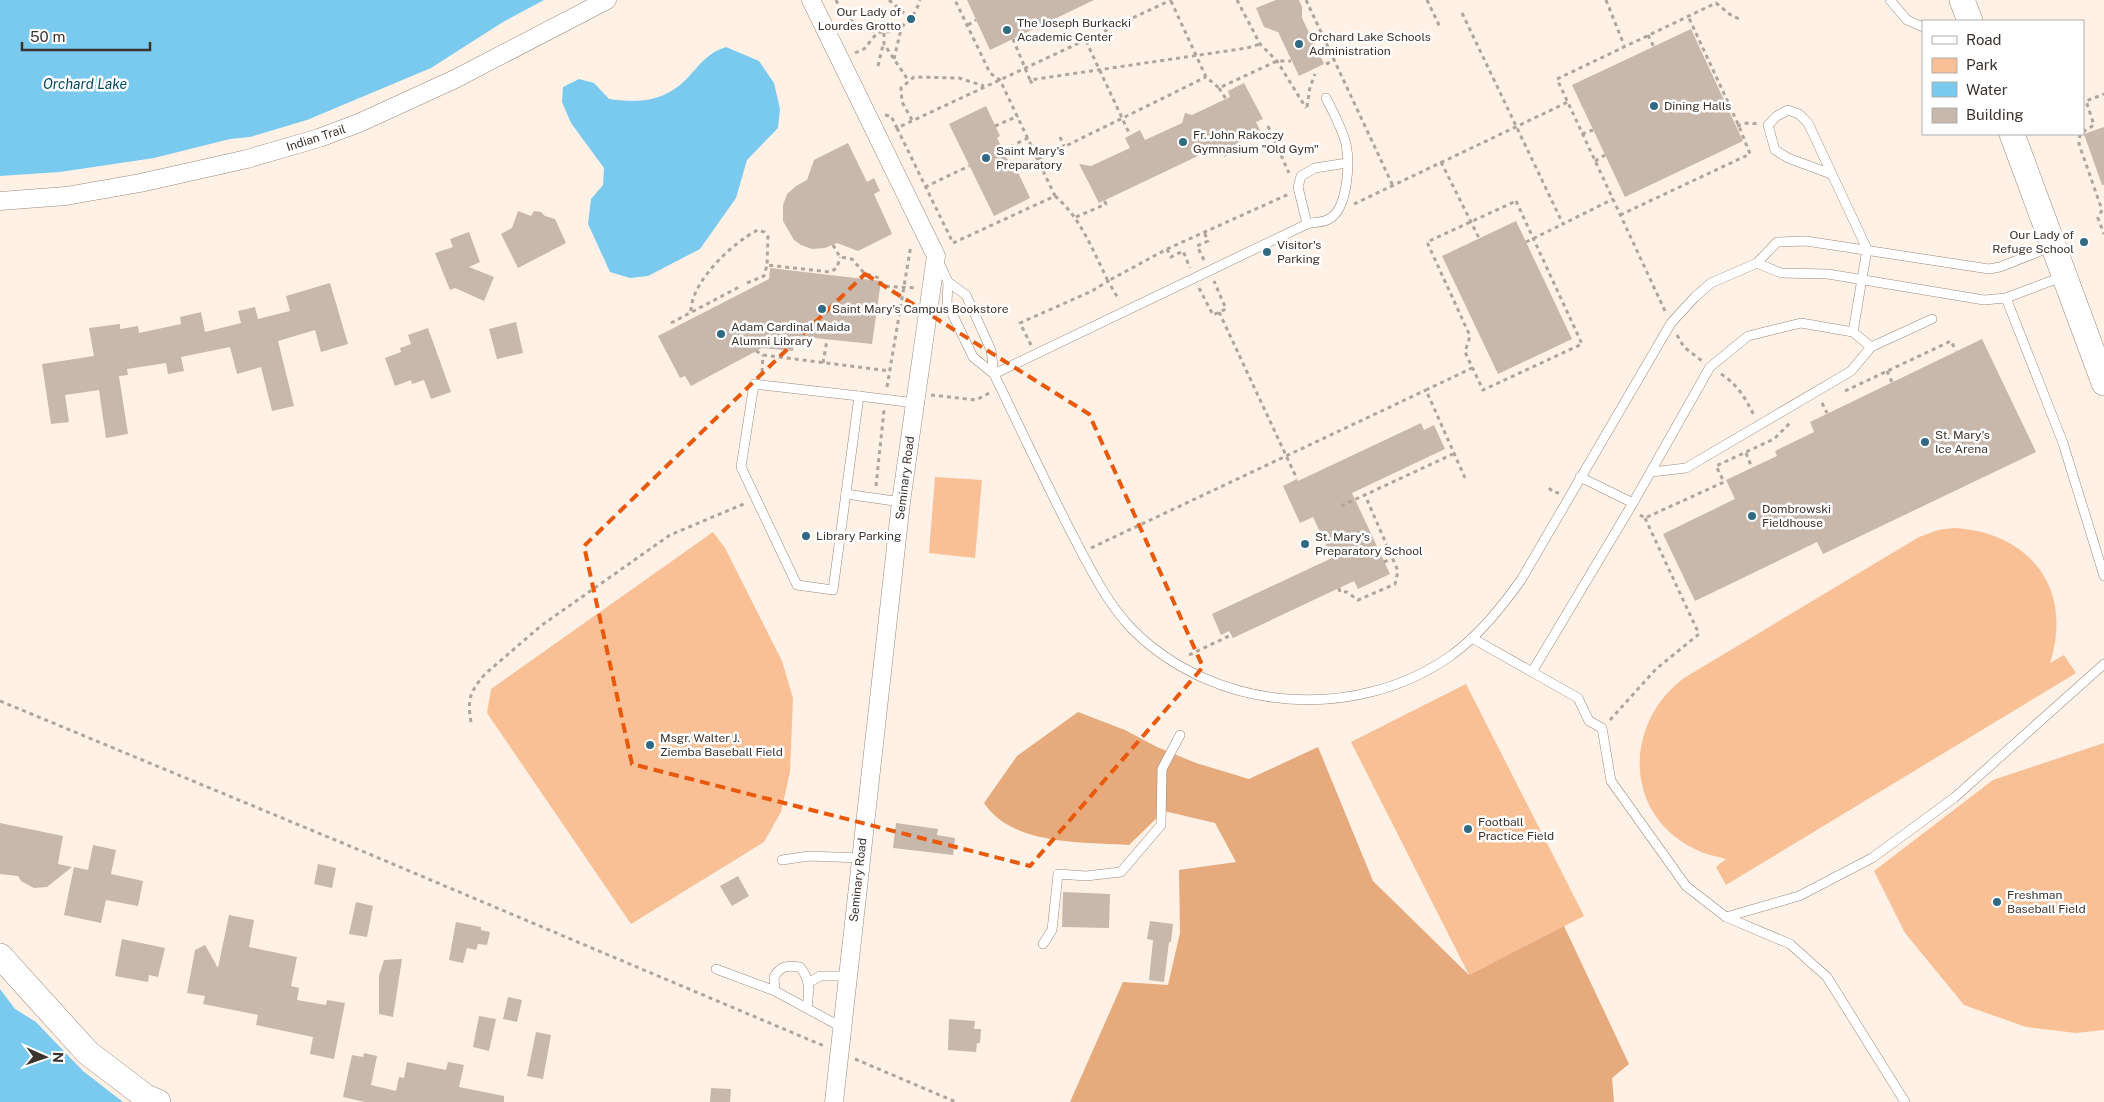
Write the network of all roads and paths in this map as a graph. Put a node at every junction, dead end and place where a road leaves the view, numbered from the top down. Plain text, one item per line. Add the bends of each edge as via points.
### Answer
1 (608, 0) edge
2 (811, 0) edge
3 (836, 0) edge
4 (889, 0) edge
5 (920, 0) edge
6 (955, 0) edge
7 (1171, 0) edge
8 (1237, 0) edge
9 (1306, 0) edge
10 (1427, 0) edge
11 (1606, 0) edge
12 (1890, 0) edge
13 (1962, 0) edge
14 (1716, 2) edge
15 (1462, 13) dead end
16 (1688, 16) junction
17 (1740, 18) dead end
18 (911, 19) junction
19 (976, 20) dead end
20 (1970, 20) edge
21 (968, 25) junction
22 (1440, 27) dead end
23 (1922, 27) edge
24 (901, 29) junction
25 (878, 32) junction
26 (884, 33) junction
27 (1648, 35) junction
28 (1013, 39) dead end
29 (1086, 41) junction
30 (884, 44) junction
31 (1260, 44) junction
32 (1624, 45) junction
33 (1654, 47) dead end
34 (1197, 56) junction
35 (894, 60) junction
36 (1291, 60) dead end
37 (841, 61) junction
38 (1276, 61) junction
39 (1333, 61) junction
40 (1326, 64) dead end
41 (878, 66) dead end
42 (1025, 69) junction
43 (1100, 70) junction
44 (1315, 74) dead end
45 (1206, 77) junction
46 (908, 80) junction
47 (1000, 80) junction
48 (1030, 80) junction
49 (985, 86) junction
50 (1034, 87) dead end
51 (1219, 88) junction
52 (2104, 94) edge
53 (1326, 98) dead end
54 (1226, 99) dead end
55 (1568, 102) junction
56 (882, 116) dead end
57 (1018, 116) junction
58 (1122, 118) junction
59 (912, 120) junction
60 (995, 126) dead end
61 (1268, 126) dead end
62 (1516, 126) junction
63 (897, 128) junction
64 (1593, 130) dead end
65 (2084, 132) edge
66 (1582, 134) junction
67 (1130, 135) dead end
68 (2012, 135) edge
69 (2081, 135) edge
70 (1060, 137) dead end
71 (1028, 138) junction
72 (1064, 146) junction
73 (1003, 150) dead end
74 (1605, 155) dead end
75 (1038, 160) junction
76 (1595, 161) junction
77 (1441, 162) junction
78 (1347, 163) junction
79 (970, 166) dead end
80 (1017, 170) dead end
81 (1831, 174) junction
82 (1291, 178) dead end
83 (926, 186) junction
84 (1392, 186) junction
85 (1292, 193) dead end
86 (906, 196) junction
87 (1055, 196) junction
88 (1613, 199) junction
89 (1104, 200) dead end
90 (0, 201) edge
91 (1341, 203) junction
92 (2103, 212) edge
93 (1620, 215) junction
94 (1076, 217) junction
95 (1470, 221) junction
96 (1307, 224) junction
97 (1563, 224) junction
98 (2104, 234) edge
99 (1479, 238) dead end
100 (1533, 239) junction
101 (912, 240) dead end
102 (1526, 242) dead end
103 (833, 245) dead end
104 (2053, 246) junction
105 (1867, 249) junction
106 (936, 256) junction
107 (840, 257) junction
108 (1757, 263) junction
109 (766, 265) junction
110 (2064, 275) junction
111 (1861, 280) junction
112 (1108, 281) junction
113 (948, 282) junction
114 (748, 283) dead end
115 (741, 286) dead end
116 (904, 287) junction
117 (931, 290) junction
118 (2006, 298) junction
119 (691, 311) junction
120 (1125, 312) junction
121 (1219, 312) dead end
122 (1932, 319) dead end
123 (1671, 323) junction
124 (671, 324) dead end
125 (1852, 332) junction
126 (827, 340) dead end
127 (1871, 347) junction
128 (756, 351) dead end
129 (1035, 354) junction
130 (763, 355) junction
131 (823, 363) junction
132 (1710, 367) junction
133 (1472, 368) junction
134 (890, 371) junction
135 (1887, 371) dead end
136 (994, 374) junction
137 (1892, 382) dead end
138 (2104, 383) edge
139 (760, 384) junction
140 (1000, 388) junction
141 (1426, 390) junction
142 (859, 396) junction
143 (915, 398) junction
144 (887, 400) junction
145 (1822, 402) dead end
146 (1827, 414) dead end
147 (1759, 425) junction
148 (1766, 443) dead end
149 (1746, 453) dead end
150 (1453, 454) junction
151 (1287, 455) junction
152 (1752, 468) dead end
153 (1651, 472) junction
154 (1580, 477) junction
155 (1465, 478) dead end
156 (1297, 479) dead end
157 (846, 494) junction
158 (1365, 495) junction
159 (756, 498) junction
160 (874, 498) junction
161 (901, 502) junction
162 (1634, 503) junction
163 (1341, 506) dead end
164 (1644, 518) dead end
165 (1082, 554) junction
166 (1391, 559) junction
167 (1384, 562) dead end
168 (2104, 576) edge
169 (1339, 588) dead end
170 (1231, 635) dead end
171 (1472, 638) junction
172 (1178, 664) junction
173 (2104, 664) edge
174 (1532, 672) junction
175 (0, 701) edge
176 (471, 722) dead end
177 (1602, 728) junction
178 (1180, 735) dead end
179 (860, 858) junction
180 (782, 860) dead end
181 (1726, 917) junction
182 (1043, 944) dead end
183 (0, 956) edge
184 (716, 969) dead end
185 (849, 976) junction
186 (808, 983) junction
187 (775, 991) junction
188 (807, 1008) junction
189 (843, 1028) junction
190 (840, 1052) junction
191 (158, 1102) edge
192 (834, 1102) edge
193 (956, 1102) edge
194 (1905, 1102) edge

1 - 90 street, Indian Trail via 455,78 319,138 241,161 124,186 66,196
2 - 37 street
3 - 25 path via 847,17
4 - 18 path
5 - 18 path
6 - 21 path
7 - 29 path
7 - 34 path
8 - 31 path
9 - 39 path
10 - 22 path
11 - 32 path
12 - 23 lane via 1907,20
13 - 20 main road
14 - 16 path
14 - 17 path via 1732,16
15 - 62 path
16 - 27 path
16 - 93 path via 1750,154
18 - 24 path
19 - 21 path
21 - 47 path via 990,73
24 - 26 path
24 - 35 path
25 - 26 path
25 - 37 path via 864,49
26 - 30 path
27 - 32 path
27 - 33 path
28 - 42 path
29 - 42 path
29 - 43 path
30 - 35 path
30 - 41 path
31 - 34 path
31 - 38 path
32 - 55 path via 1557,79
34 - 43 path
34 - 45 path
35 - 46 path
36 - 38 path
37 - 86 street
38 - 44 path via 1306,108
38 - 51 path
39 - 40 path
39 - 84 path
42 - 47 path
42 - 48 path
43 - 48 path
43 - 58 path
45 - 51 path
45 - 58 path
46 - 49 path via 919,76 959,78
46 - 59 path via 901,88 901,95
47 - 49 path
47 - 57 path
48 - 50 path
49 - 59 path
51 - 54 path
52 - 65 path via 2086,101 2094,125
53 - 78 lane via 1346,144
55 - 62 path
55 - 66 path
56 - 63 path via 892,116
57 - 60 path
57 - 71 path
58 - 67 path
58 - 72 path
59 - 63 path
61 - 82 path
62 - 77 path
62 - 97 path
63 - 83 path
64 - 66 path
66 - 76 path
68 - 104 main road
69 - 92 path via 2078,144
70 - 72 path
71 - 73 path
71 - 75 path
72 - 75 path
74 - 76 path
75 - 80 path
75 - 87 path
76 - 88 path
77 - 84 path
77 - 95 path
78 - 91 lane via 1348,175
78 - 96 lane via 1315,168 1302,176 1298,187
79 - 83 path
81 - 81 lane via 1808,123 1799,114 1788,110 1768,125 1775,150
81 - 105 lane
83 - 86 path
83 - 87 path via 953,243
84 - 91 path via 1352,205
85 - 112 path via 1167,249
86 - 106 street
87 - 94 path
88 - 93 path
88 - 97 path
89 - 94 path via 1106,204
91 - 96 lane via 1328,220
92 - 98 path via 2098,218
93 - 123 path
94 - 112 path
95 - 99 path
95 - 100 path via 1516,201
95 - 133 path via 1427,242 1470,336 1465,352
96 - 120 lane
97 - 100 path
100 - 102 path
100 - 133 path via 1582,344 1483,390
101 - 116 path
103 - 107 path
104 - 105 lane via 1989,269
104 - 110 main road
105 - 108 lane via 1817,241 1776,242
105 - 111 lane
106 - 113 lane
106 - 117 street, Seminary Road
107 - 109 path via 836,268 830,272
107 - 116 path via 852,259 864,273 879,278 883,286
108 - 111 lane via 1781,273 1818,273
108 - 123 lane via 1711,283
109 - 114 path via 764,276
109 - 119 path via 768,237 758,230 718,262 693,296
110 - 118 lane
110 - 138 main road
111 - 118 lane via 1970,299
111 - 125 lane
112 - 120 path
112 - 129 path via 1020,323
113 - 136 lane via 966,295 992,350
113 - 136 lane via 947,303 973,358
115 - 119 path
116 - 117 path
116 - 134 path
117 - 143 street, Seminary Road
118 - 168 lane via 2063,443
119 - 124 path
120 - 129 lane
121 - 151 path
122 - 127 lane
123 - 132 path via 1684,347
123 - 154 lane
125 - 127 lane
125 - 132 lane via 1801,323 1748,336
126 - 131 path
127 - 147 lane via 1852,371
128 - 130 path
129 - 136 lane
130 - 131 path
130 - 139 path
131 - 134 path
132 - 147 path via 1732,381 1743,393
132 - 153 lane
133 - 141 path
134 - 144 path
135 - 137 path
136 - 140 lane
139 - 142 lane
139 - 159 lane via 754,384 741,467
140 - 143 path via 976,400
140 - 165 lane
141 - 150 path
141 - 151 path
142 - 144 lane
142 - 157 lane
143 - 144 lane
143 - 161 street, Seminary Road
144 - 160 path
145 - 146 path
147 - 148 path
147 - 153 lane via 1686,468
149 - 152 path
150 - 155 path
150 - 158 path
151 - 156 path
151 - 165 path
153 - 162 lane
154 - 162 lane
154 - 171 lane via 1521,580 1494,617
157 - 159 lane via 833,590 796,585
157 - 160 lane
158 - 163 path
158 - 166 path
159 - 176 path via 670,535 542,625 477,683 468,703
160 - 161 lane
161 - 179 street, Seminary Road
162 - 174 lane
164 - 177 path via 1699,634 1656,669
165 - 172 lane via 1101,587 1132,628
166 - 167 path
166 - 169 path via 1398,571 1394,584 1358,600 1347,592 1340,592
170 - 172 path via 1193,652
171 - 172 lane via 1445,659 1404,681 1336,698 1291,700 1260,696 1223,686
171 - 174 lane
173 - 181 lane via 1954,798 1872,858 1799,896
174 - 177 lane via 1578,698 1589,721
175 - 190 path
177 - 181 lane via 1611,781 1686,886
178 - 182 lane via 1162,769 1161,825 1121,872 1086,876 1058,874 1052,930
179 - 180 lane via 809,856
179 - 185 street, Seminary Road
181 - 194 lane via 1790,944 1827,976
183 - 191 main road via 88,1053 146,1097
184 - 187 lane
185 - 186 lane via 820,976
185 - 189 street, Seminary Road
186 - 187 lane via 808,976 800,967 788,966 777,972
186 - 188 lane
187 - 188 lane
188 - 189 lane
189 - 190 street, Seminary Road
190 - 192 street, Seminary Road
190 - 193 path

